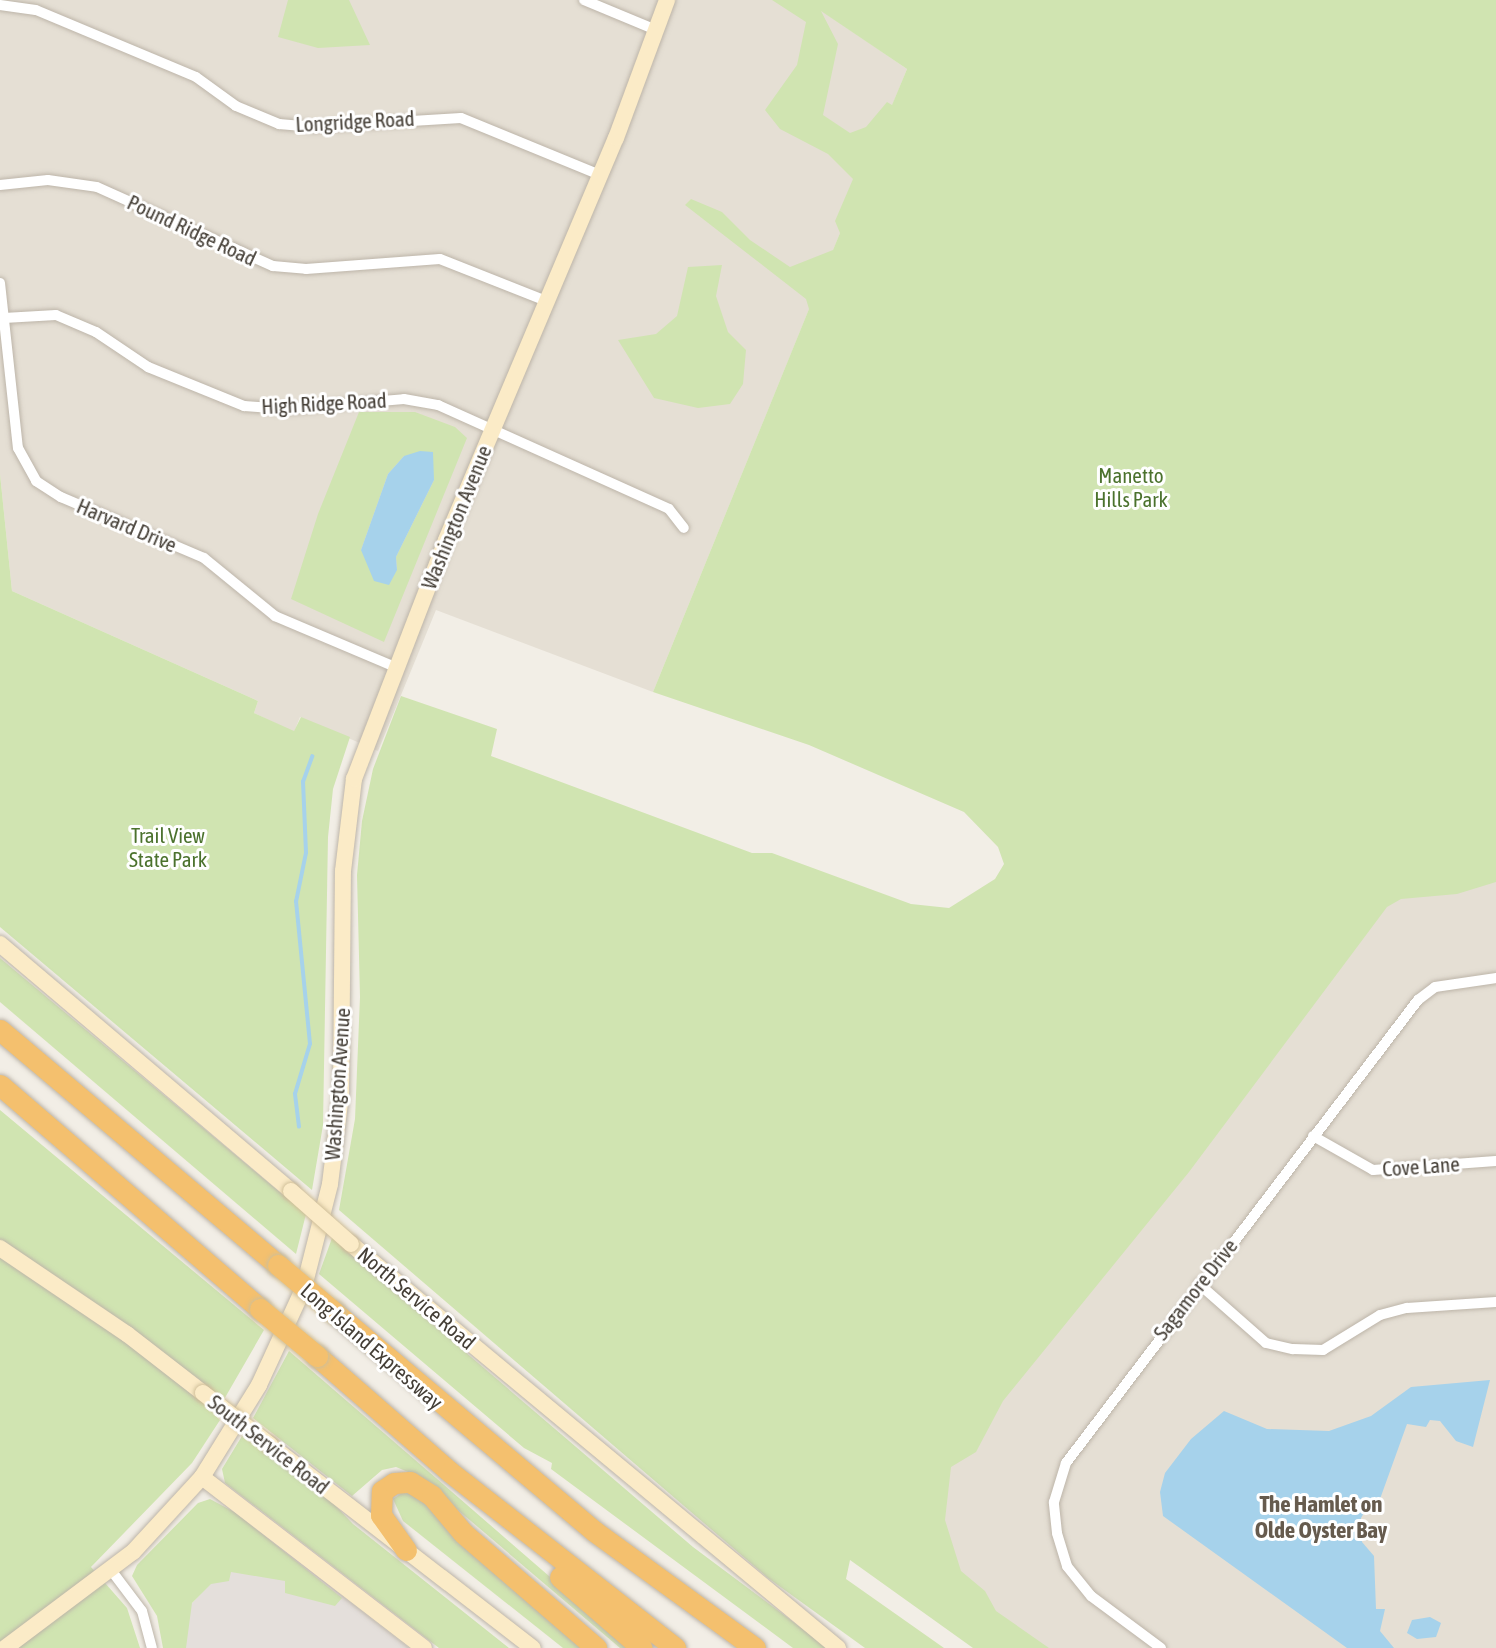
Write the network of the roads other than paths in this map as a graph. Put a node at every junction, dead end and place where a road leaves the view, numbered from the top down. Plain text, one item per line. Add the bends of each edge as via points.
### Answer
1 (584, 0) edge
2 (667, 0) edge
3 (0, 5) edge
4 (656, 30) junction
5 (600, 174) junction
6 (0, 185) edge
7 (0, 283) edge
8 (546, 301) junction
9 (4, 318) junction
10 (493, 428) junction
11 (684, 528) dead end
12 (395, 667) junction
13 (0, 944) edge
14 (1496, 978) edge
15 (0, 1030) edge
16 (0, 1085) edge
17 (1313, 1136) junction
18 (1496, 1161) edge
19 (0, 1248) edge
20 (1199, 1284) junction
21 (1496, 1302) edge
22 (450, 1472) junction
23 (202, 1477) junction
24 (406, 1550) junction
25 (111, 1570) junction
26 (450, 1584) junction
27 (5, 1648) edge
28 (152, 1648) edge
29 (424, 1648) edge
30 (520, 1648) edge
31 (533, 1648) edge
32 (596, 1648) edge
33 (642, 1648) edge
34 (674, 1648) edge
35 (755, 1648) edge
36 (838, 1648) edge
37 (1161, 1648) edge

1 - 4 street
2 - 4 main road, Washington Avenue
3 - 5 street, Longridge Road via 36,10 183,72 236,106 279,124 305,128 461,118
4 - 5 main road, Washington Avenue
5 - 8 main road, Washington Avenue
6 - 8 street, Pound Ridge Road via 48,180 97,187 273,266 306,269 440,259
7 - 9 street, Harvard Drive
8 - 10 main road, Washington Avenue
9 - 10 street, High Ridge Road via 56,315 96,332 148,367 244,406 286,409 404,399 438,405
9 - 12 street, Harvard Drive via 18,448 36,481 61,498 204,558 275,616
10 - 11 street, Washington Avenue via 669,509
10 - 12 main road, Washington Avenue
12 - 23 main road, Washington Avenue via 361,753 347,814 341,1096 330,1184 315,1248 275,1352
13 - 36 main road, North Service Road, bridge via 351,1244
14 - 17 street, Sagamore Drive via 1436,987 1418,1000
15 - 35 highway, Long Island Expressway, bridge via 594,1531
16 - 22 highway, bridge
17 - 18 street, Cove Lane via 1373,1170
17 - 20 street, Sagamore Drive
19 - 24 main road, South Service Road, bridge via 127,1334
20 - 21 street via 1266,1343 1293,1349 1323,1350 1380,1315 1407,1308
20 - 37 street, Sagamore Drive via 1084,1434 1066,1463 1054,1502 1067,1566 1091,1596
22 - 33 highway
22 - 34 highway
23 - 25 main road, Washington Avenue via 162,1524
23 - 29 main road
24 - 26 main road, South Service Road
24 - 32 highway via 381,1516 382,1491 394,1483 410,1482 432,1496 463,1533
25 - 27 main road, Washington Avenue
25 - 28 street via 142,1611
26 - 30 main road
26 - 31 main road, South Service Road

